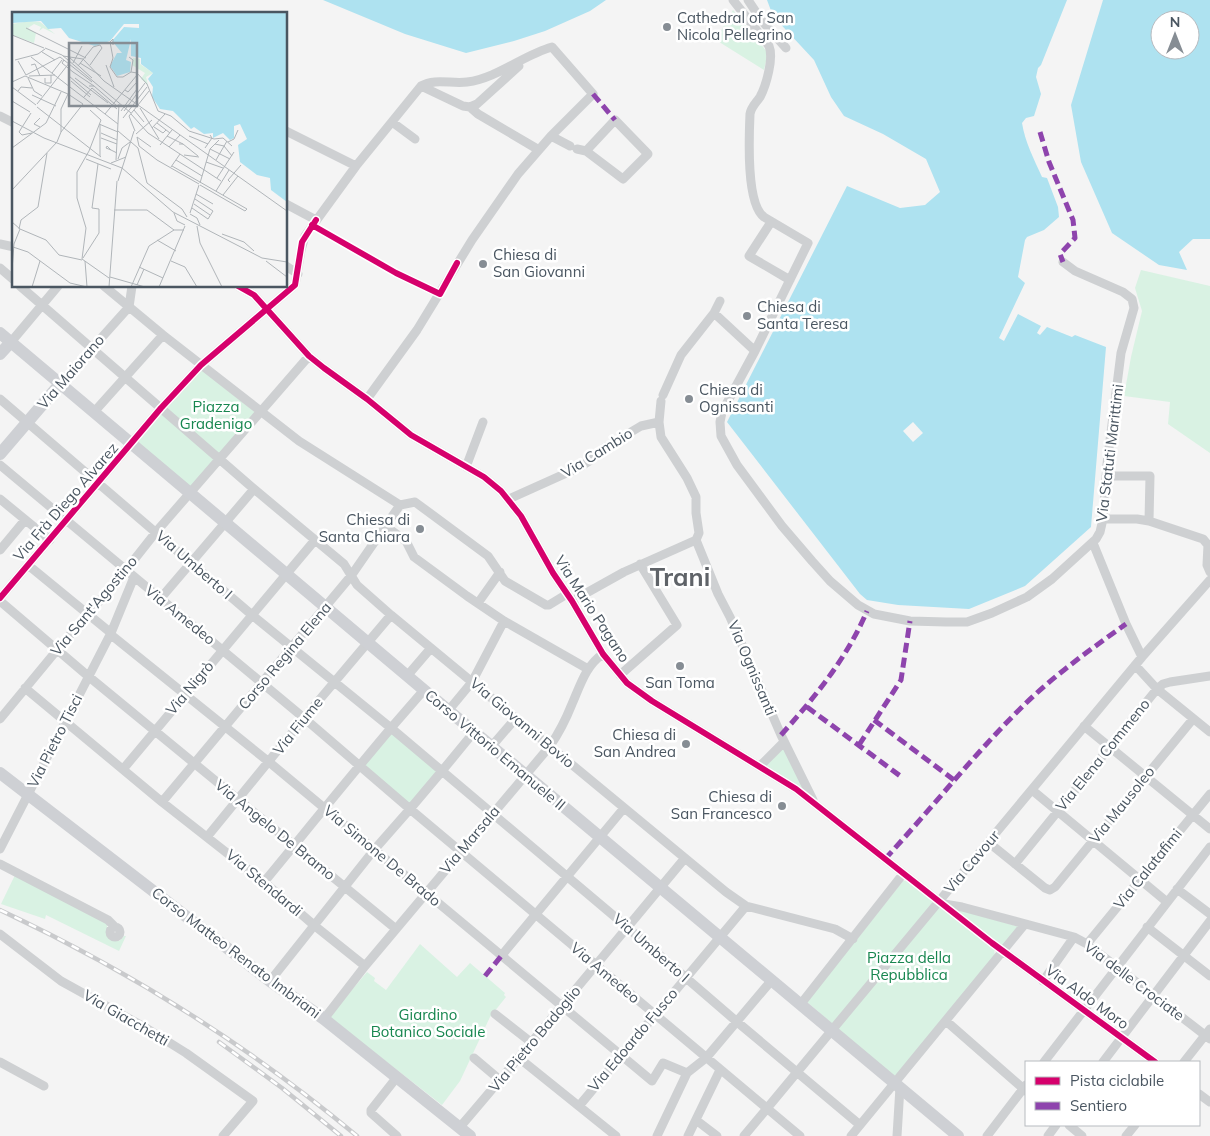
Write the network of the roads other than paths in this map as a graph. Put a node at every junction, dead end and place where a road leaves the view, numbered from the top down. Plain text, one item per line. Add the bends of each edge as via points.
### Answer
1 (733, 0) edge
2 (748, 0) edge
3 (786, 48) dead end
4 (526, 59) junction
5 (421, 86) junction
6 (470, 107) junction
7 (0, 116) edge
8 (12, 122) edge
9 (392, 122) junction
10 (288, 132) edge
11 (551, 136) junction
12 (415, 139) dead end
13 (578, 148) junction
14 (539, 150) junction
15 (356, 166) junction
16 (288, 205) edge
17 (316, 220) junction
18 (771, 222) junction
19 (1064, 262) dead end
20 (288, 267) edge
21 (0, 268) edge
22 (298, 274) junction
23 (12, 278) edge
24 (790, 280) junction
25 (22, 288) edge
26 (56, 288) edge
27 (106, 288) edge
28 (132, 288) edge
29 (242, 288) edge
30 (720, 301) dead end
31 (41, 305) junction
32 (128, 307) junction
33 (267, 310) junction
34 (714, 313) junction
35 (0, 333) edge
36 (163, 335) junction
37 (11, 342) junction
38 (92, 348) junction
39 (755, 351) junction
40 (0, 354) edge
41 (309, 356) junction
42 (201, 365) junction
43 (126, 377) junction
44 (60, 384) junction
45 (0, 399) edge
46 (368, 400) junction
47 (161, 408) junction
48 (94, 412) junction
49 (261, 412) junction
50 (28, 422) junction
51 (483, 422) dead end
52 (659, 422) junction
53 (132, 445) junction
54 (0, 454) edge
55 (220, 460) junction
56 (0, 465) edge
57 (466, 467) junction
58 (1106, 476) junction
59 (99, 483) junction
60 (254, 489) junction
61 (190, 494) junction
62 (509, 499) junction
63 (0, 500) edge
64 (400, 505) junction
65 (1103, 519) junction
66 (25, 520) junction
67 (1149, 521) junction
68 (66, 522) junction
69 (225, 523) junction
70 (385, 526) junction
71 (156, 532) junction
72 (50, 540) junction
73 (315, 540) junction
74 (696, 540) junction
75 (1093, 543) junction
76 (0, 550) edge
77 (191, 562) junction
78 (640, 564) junction
79 (28, 565) junction
80 (126, 570) junction
81 (500, 572) junction
82 (1210, 572) edge
83 (286, 574) junction
84 (351, 576) junction
85 (134, 577) junction
86 (1210, 580) edge
87 (570, 598) junction
88 (160, 599) junction
89 (0, 600) edge
90 (478, 604) junction
91 (326, 606) junction
92 (88, 614) junction
93 (252, 615) junction
94 (391, 615) junction
95 (504, 621) junction
96 (111, 633) junction
97 (368, 643) junction
98 (292, 647) junction
99 (430, 648) junction
100 (57, 650) junction
101 (222, 650) junction
102 (602, 654) junction
103 (1142, 656) junction
104 (1135, 665) junction
105 (588, 669) junction
106 (620, 675) junction
107 (88, 676) junction
108 (407, 676) junction
109 (1210, 676) edge
110 (335, 681) junction
111 (472, 682) junction
112 (262, 683) junction
113 (26, 688) junction
114 (1157, 689) junction
115 (424, 690) junction
116 (185, 693) junction
117 (448, 711) junction
118 (304, 718) junction
119 (516, 718) junction
120 (0, 719) edge
121 (1194, 719) junction
122 (65, 720) junction
123 (1084, 726) junction
124 (226, 727) junction
125 (391, 728) junction
126 (155, 731) junction
127 (474, 732) junction
128 (1210, 732) edge
129 (784, 742) junction
130 (550, 746) junction
131 (492, 747) junction
132 (1110, 747) junction
133 (269, 762) junction
134 (194, 764) junction
135 (359, 766) junction
136 (760, 766) junction
137 (124, 768) junction
138 (442, 772) junction
139 (0, 773) edge
140 (526, 775) junction
141 (1146, 776) junction
142 (1032, 790) junction
143 (1210, 794) edge
144 (28, 795) junction
145 (238, 799) junction
146 (162, 802) junction
147 (814, 802) junction
148 (325, 808) junction
149 (624, 808) junction
150 (410, 809) junction
151 (1058, 811) junction
152 (493, 813) junction
153 (1193, 815) junction
154 (1210, 829) edge
155 (207, 837) junction
156 (600, 838) junction
157 (1093, 841) junction
158 (988, 842) junction
159 (294, 846) junction
160 (1210, 847) edge
161 (0, 849) edge
162 (374, 850) junction
163 (461, 851) junction
164 (685, 858) junction
165 (0, 864) edge
166 (1015, 864) junction
167 (903, 874) junction
168 (567, 878) junction
169 (1140, 878) junction
170 (264, 882) junction
171 (345, 887) junction
172 (661, 888) junction
173 (1177, 889) junction
174 (426, 893) junction
175 (940, 902) junction
176 (1167, 902) junction
177 (746, 906) junction
178 (536, 914) junction
179 (1210, 914) edge
180 (1210, 921) edge
181 (1025, 924) junction
182 (315, 926) junction
183 (115, 927) dead end
184 (627, 927) junction
185 (1147, 927) junction
186 (396, 929) junction
187 (0, 934) edge
188 (1074, 937) junction
189 (719, 938) junction
190 (853, 939) junction
191 (1087, 944) junction
192 (1004, 951) junction
193 (502, 955) junction
194 (1184, 956) junction
195 (596, 965) junction
196 (365, 966) junction
197 (1118, 968) junction
198 (1210, 976) edge
199 (685, 977) junction
200 (270, 981) junction
201 (771, 981) junction
202 (1042, 981) junction
203 (1154, 996) junction
204 (800, 1005) junction
205 (564, 1006) junction
206 (1085, 1011) junction
207 (496, 1014) dead end
208 (655, 1014) junction
209 (324, 1019) junction
210 (736, 1021) junction
211 (946, 1021) junction
212 (832, 1032) junction
213 (1208, 1035) edge
214 (1122, 1037) junction
215 (532, 1043) junction
216 (621, 1055) junction
217 (474, 1058) dead end
218 (519, 1058) junction
219 (706, 1058) junction
220 (1045, 1061) edge
221 (1104, 1061) edge
222 (1154, 1061) edge
223 (1185, 1061) edge
224 (0, 1062) edge
225 (720, 1070) junction
226 (687, 1072) junction
227 (796, 1072) junction
228 (398, 1077) junction
229 (500, 1080) junction
230 (897, 1085) junction
231 (44, 1086) dead end
232 (1025, 1088) edge
233 (579, 1106) junction
234 (767, 1108) junction
235 (696, 1120) junction
236 (860, 1125) junction
237 (1070, 1126) edge
238 (1134, 1126) edge
239 (460, 1128) junction
240 (222, 1136) edge
241 (397, 1136) edge
242 (470, 1136) edge
243 (616, 1136) edge
244 (657, 1136) edge
245 (688, 1136) edge
246 (717, 1136) edge
247 (744, 1136) edge
248 (800, 1136) edge
249 (851, 1136) edge
250 (897, 1136) edge
251 (958, 1136) edge
252 (987, 1136) edge
253 (1082, 1136) edge
254 (1126, 1136) edge

1 - 18 street via 771,50 762,93 751,108 750,172 752,196 758,212
2 - 3 street
4 - 5 street via 474,81 431,82
4 - 6 street
4 - 11 street via 552,47 593,94
5 - 6 street
5 - 9 street
6 - 14 street
7 - 8 street
9 - 12 street
9 - 15 street
10 - 15 street
11 - 13 street
11 - 14 street
13 - 13 street via 615,120 648,154 623,179
14 - 46 street via 518,174 472,240 413,338
15 - 17 street
16 - 17 street
17 - 22 street via 302,242
18 - 24 street via 808,243
18 - 24 street via 749,256
19 - 58 street, Via Statuti Marittimi via 1075,271 1123,292 1131,298 1134,306 1121,353
20 - 22 street
21 - 23 street
22 - 33 street via 295,285
24 - 39 street
25 - 31 street
26 - 31 street
27 - 32 street
28 - 32 street
29 - 33 street via 254,295
30 - 34 street
31 - 37 street
31 - 38 street
32 - 36 street
32 - 38 street, Via Maiorano
33 - 41 street
33 - 42 street
34 - 39 street
34 - 52 street via 681,355 662,398
35 - 37 street
36 - 42 street
36 - 43 street
37 - 40 street
37 - 44 street
38 - 43 street
38 - 44 street, Via Maiorano
39 - 75 street, Via Statuti Marittimi via 722,412 721,436 737,465 782,526 822,572 858,605 874,614 910,621 975,620 1036,591
41 - 46 street
41 - 49 street
42 - 47 street
42 - 49 street
43 - 47 street
43 - 48 street
44 - 48 street
44 - 50 street, Via Maiorano
45 - 50 street, Via Umberto I
46 - 57 street, Via Mario Pagano via 411,435
47 - 53 street
47 - 55 street
48 - 53 street
49 - 55 street
49 - 64 street via 299,441
50 - 54 street, Via Maiorano
50 - 59 street, Via Umberto I
51 - 57 street
52 - 62 street, Via Cambio via 641,426 580,467
52 - 74 street via 662,440 696,497 699,533
53 - 59 street, Via Frà Diego Alvarez
53 - 61 street
55 - 60 street, Via Giovanni Bovio
55 - 61 street
56 - 68 street, Via Amedeo
57 - 62 street, Via Mario Pagano via 496,486
58 - 65 street, Via Statuti Marittimi
58 - 67 street via 1150,476
59 - 68 street, Via Frà Diego Alvarez
59 - 71 street, Via Umberto I
60 - 69 street
60 - 73 street, Via Giovanni Bovio
61 - 69 street, Corso Vittorio Emanuele II
61 - 71 street, Via Sant'Agostino
62 - 87 street, Via Mario Pagano
63 - 66 street
64 - 70 street, Corso Regina Elena
64 - 81 street via 415,502 488,556
65 - 67 street
65 - 75 street, Via Statuti Marittimi
66 - 72 street
66 - 76 street
67 - 82 street via 1206,542
68 - 72 street, Via Frà Diego Alvarez
68 - 80 street, Via Amedeo
69 - 77 street
69 - 83 street, Corso Vittorio Emanuele II
70 - 84 street, Corso Regina Elena
70 - 90 street via 406,541 414,557
71 - 77 street, Via Umberto I
71 - 80 street, Via Sant'Agostino
72 - 79 street, Via Frà Diego Alvarez
73 - 83 street, Via Nigrò
73 - 84 street, Via Giovanni Bovio via 344,564
74 - 78 street
74 - 129 street, Via Ognissanti
75 - 103 street
77 - 88 street
77 - 93 street, Via Umberto I
78 - 87 street
78 - 106 street via 677,624
79 - 89 street, Via Frà Diego Alvarez
79 - 92 street, Via Simone De Brado
80 - 85 street, Via Amedeo
80 - 92 street, Via Sant'Agostino
81 - 87 street via 505,581 546,605
81 - 90 street
83 - 91 street, Corso Vittorio Emanuele II
83 - 93 street, Via Nigrò
84 - 91 street, Corso Regina Elena
84 - 94 street, Via Giovanni Bovio
85 - 88 street, Via Amedeo
85 - 96 street, Via Pietro Tisci
86 - 103 street, Via Cavour
87 - 102 street, Via Mario Pagano
88 - 101 street, Via Amedeo
89 - 100 street, Via Angelo De Bramo
90 - 95 street
91 - 97 street, Corso Vittorio Emanuele II
91 - 98 street, Corso Regina Elena
92 - 96 street, Via Simone De Brado
92 - 100 street, Via Sant'Agostino
93 - 98 street, Via Umberto I
93 - 101 street, Via Nigrò
94 - 97 street, Via Fiume
94 - 99 street, Via Giovanni Bovio
95 - 105 street
95 - 111 street
96 - 107 street, Via Pietro Tisci
96 - 116 street, Via Simone De Brado
97 - 108 street, Corso Vittorio Emanuele II
97 - 110 street, Via Fiume
98 - 110 street, Via Umberto I
98 - 112 street, Corso Regina Elena
99 - 108 street
99 - 111 street, Via Giovanni Bovio
100 - 107 street, Via Angelo De Bramo
100 - 113 street, Via Sant'Agostino
101 - 112 street, Via Amedeo
101 - 116 street, Via Nigrò
102 - 105 street, Via Marsala
102 - 106 street, Via Mario Pagano
103 - 104 street, Via Cavour
104 - 114 street
104 - 123 street, Via Cavour
105 - 130 street, Via Marsala
106 - 136 street, Via Mario Pagano via 652,700
107 - 122 street, Via Pietro Tisci
107 - 126 street, Via Angelo De Bramo
108 - 115 street, Corso Vittorio Emanuele II
109 - 114 street, Via Elena Commeno via 1170,682
110 - 118 street, Via Fiume
110 - 125 street, Via Umberto I
111 - 117 street
111 - 119 street, Via Giovanni Bovio
112 - 118 street, Via Amedeo
112 - 124 street, Corso Regina Elena
113 - 120 street, Via Sant'Agostino
113 - 122 street, Via Stendardi
114 - 121 street
114 - 132 street, Via Elena Commeno
115 - 117 street, Corso Vittorio Emanuele II
115 - 125 street
116 - 124 street, Via Simone De Brado
116 - 126 street, Via Nigrò
117 - 127 street, Corso Vittorio Emanuele II
118 - 133 street, Via Fiume
118 - 135 street, Via Amedeo
119 - 130 street, Via Giovanni Bovio
119 - 131 street
121 - 128 street
121 - 141 street, Via Mausoleo
122 - 137 street, Via Stendardi
122 - 144 street, Via Pietro Tisci
123 - 132 street
123 - 142 street, Via Cavour
124 - 133 street, Via Simone De Brado
124 - 134 street, Corso Regina Elena
125 - 135 street
125 - 138 street, Via Umberto I
126 - 134 street, Via Angelo De Bramo
126 - 137 street, Via Nigrò
127 - 131 street, Corso Vittorio Emanuele II
127 - 138 street
129 - 136 street
129 - 147 street, Via Ognissanti
130 - 140 street, Via Marsala
130 - 149 street, Via Giovanni Bovio
131 - 140 street, Corso Vittorio Emanuele II
132 - 141 street
132 - 151 street, Via Elena Commeno
133 - 145 street, Via Fiume
133 - 148 street, Via Simone De Brado
134 - 145 street, Via Angelo De Bramo
134 - 146 street, Corso Regina Elena
135 - 148 street
135 - 150 street, Via Amedeo
136 - 147 street, Via Mario Pagano
137 - 146 street, Via Stendardi
138 - 150 street
138 - 152 street, Via Umberto I
139 - 144 street, Corso Matteo Renato Imbriani
140 - 152 street, Via Marsala
140 - 156 street, Corso Vittorio Emanuele II
141 - 153 street
141 - 157 street, Via Mausoleo
142 - 151 street
142 - 158 street, Via Cavour
143 - 153 street, Via Calatafimi
144 - 161 street, Via Pietro Tisci
144 - 200 street, Corso Matteo Renato Imbriani
145 - 155 street, Via Fiume
145 - 159 street, Via Angelo De Bramo
146 - 155 street, Via Stendardi
147 - 167 street
148 - 159 street
148 - 162 street, Via Simone De Brado
149 - 156 street
149 - 164 street, Via Giovanni Bovio
150 - 162 street
150 - 163 street, Via Amedeo
151 - 157 street
151 - 166 street, Via Elena Commeno
152 - 163 street, Via Marsala
152 - 168 street, Via Umberto I
153 - 154 street
153 - 169 street, Via Calatafimi
155 - 170 street, Via Stendardi
156 - 168 street
156 - 172 street, Corso Vittorio Emanuele II
157 - 166 street, Via Mausoleo via 1050,890
157 - 169 street
158 - 166 street
158 - 175 street, Via Cavour
159 - 170 street
159 - 171 street, Via Angelo De Bramo
160 - 173 street
162 - 171 street
162 - 174 street, Via Simone De Brado
163 - 174 street, Via Marsala
163 - 178 street, Via Amedeo
164 - 172 street, Via Pietro Badoglio
164 - 177 street, Via Giovanni Bovio
165 - 183 street via 108,920
167 - 175 street
167 - 190 street
168 - 178 street
168 - 184 street, Via Umberto I
169 - 176 street
169 - 191 street, Via Calatafimi
170 - 182 street, Via Stendardi
171 - 182 street
171 - 186 street, Via Angelo De Bramo
172 - 184 street, Via Pietro Badoglio
172 - 189 street, Corso Vittorio Emanuele II
173 - 176 street
173 - 179 street
174 - 186 street, Via Marsala
174 - 193 street, Via Simone De Brado
175 - 181 street
175 - 192 street
175 - 212 street, Via Cavour
176 - 185 street
177 - 189 street, Via Edoardo Fusco
177 - 190 street, Via Giovanni Bovio via 835,929
178 - 193 street
178 - 195 street, Via Amedeo
180 - 194 street
181 - 188 street, Via delle Crociate
181 - 192 street
182 - 196 street, Via Stendardi
182 - 200 street
184 - 195 street, Via Pietro Badoglio
184 - 199 street, Via Umberto I
185 - 194 street
185 - 197 street
186 - 196 street, Via Marsala
187 - 240 street, Via Giacchetti via 61,981 146,1028 253,1101
188 - 191 street, Via delle Crociate
188 - 202 street
189 - 199 street, Via Edoardo Fusco
189 - 201 street, Corso Vittorio Emanuele II
190 - 204 street
191 - 197 street, Via delle Crociate
192 - 202 street, Via Aldo Moro
192 - 211 street
193 - 205 street, Via Simone De Brado
194 - 198 street
194 - 203 street
195 - 205 street, Via Pietro Badoglio
195 - 208 street, Via Amedeo
196 - 209 street, Via Marsala
197 - 203 street, Via delle Crociate
197 - 206 street
199 - 208 street, Via Edoardo Fusco
199 - 210 street, Via Umberto I
200 - 209 street, Corso Matteo Renato Imbriani
201 - 204 street, Corso Vittorio Emanuele II
201 - 210 street
202 - 206 street, Via Aldo Moro
203 - 213 street, Via delle Crociate
203 - 214 street
204 - 212 street
205 - 215 street, Via Pietro Badoglio
205 - 216 street, Via Simone De Brado
206 - 214 street, Via Aldo Moro
206 - 220 street
207 - 215 street
208 - 216 street, Via Edoardo Fusco
208 - 219 street, Via Amedeo
209 - 228 street, Corso Matteo Renato Imbriani
210 - 219 street
210 - 227 street, Via Umberto I
211 - 230 street
211 - 232 street
212 - 227 street, Via Cavour
212 - 230 street
213 - 223 street
214 - 221 street
214 - 222 street, Via Aldo Moro
215 - 218 street, Via Pietro Badoglio
216 - 226 street, Via Simone De Brado via 652,1081 663,1063
216 - 233 street, Via Edoardo Fusco
217 - 229 street
218 - 229 street, Via Pietro Badoglio
218 - 233 street
219 - 225 street, Via Amedeo
219 - 226 street
224 - 231 street
225 - 234 street, Via Amedeo
225 - 235 street
226 - 244 street
227 - 234 street, Via Cavour
227 - 236 street, Via Umberto I
228 - 239 street, Corso Matteo Renato Imbriani
228 - 241 street via 371,1110
229 - 239 street, Via Pietro Badoglio
230 - 236 street
230 - 250 street
230 - 251 street
232 - 252 street
233 - 243 street
234 - 247 street, Via Cavour
234 - 248 street, Via Amedeo
235 - 245 street
235 - 246 street
236 - 249 street
237 - 253 street
238 - 254 street
239 - 242 street, Corso Matteo Renato Imbriani

